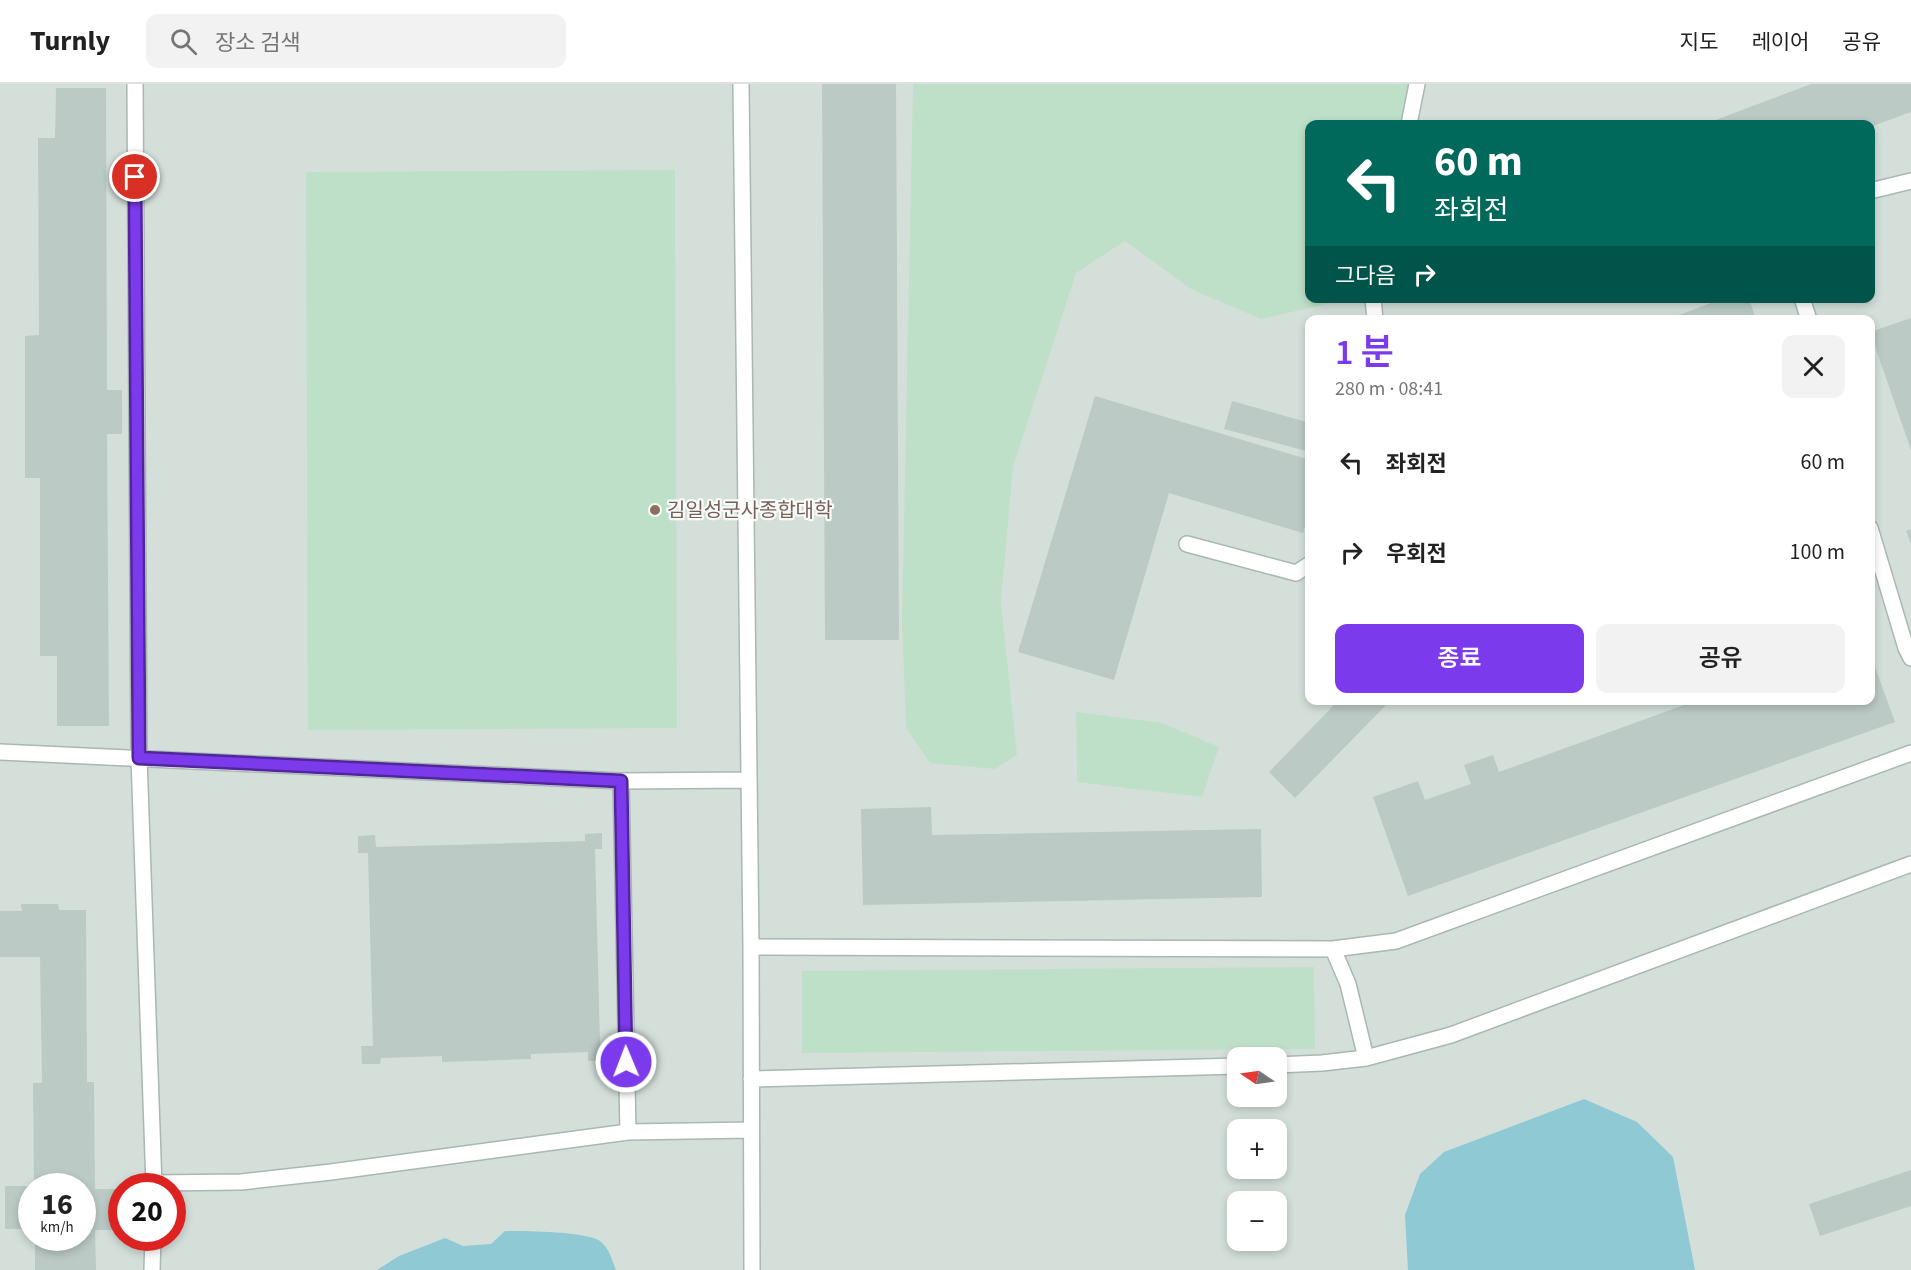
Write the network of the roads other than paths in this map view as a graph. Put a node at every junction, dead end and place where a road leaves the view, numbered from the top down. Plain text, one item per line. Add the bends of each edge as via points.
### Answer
1 (135, 84) edge
2 (741, 84) edge
3 (1417, 84) edge
4 (1410, 120) edge
5 (1911, 181) edge
6 (1875, 190) edge
7 (1187, 544) dead end
8 (1875, 545) edge
9 (1305, 567) edge
10 (1911, 658) edge
11 (0, 752) edge
12 (1911, 753) edge
13 (139, 758) junction
14 (749, 780) junction
15 (621, 781) junction
16 (1911, 864) edge
17 (751, 947) junction
18 (1333, 949) junction
19 (1366, 1058) junction
20 (1287, 1065) edge
21 (1227, 1066) edge
22 (751, 1079) junction
23 (752, 1130) junction
24 (628, 1132) junction
25 (154, 1173) edge
26 (186, 1184) edge
27 (153, 1251) edge
28 (152, 1270) edge
29 (752, 1270) edge

1 - 13 lane
2 - 14 lane
3 - 4 lane
5 - 6 lane
7 - 9 lane via 1296,573
8 - 10 lane
11 - 13 lane
12 - 18 lane via 1396,941
13 - 15 lane
13 - 25 lane
14 - 15 lane
14 - 17 lane
15 - 24 lane
16 - 19 lane via 1451,1035
17 - 18 lane
17 - 22 lane
18 - 19 lane via 1348,984
19 - 20 lane
21 - 22 lane
22 - 23 lane
23 - 24 lane
23 - 29 lane
24 - 26 lane via 331,1172
27 - 28 lane

